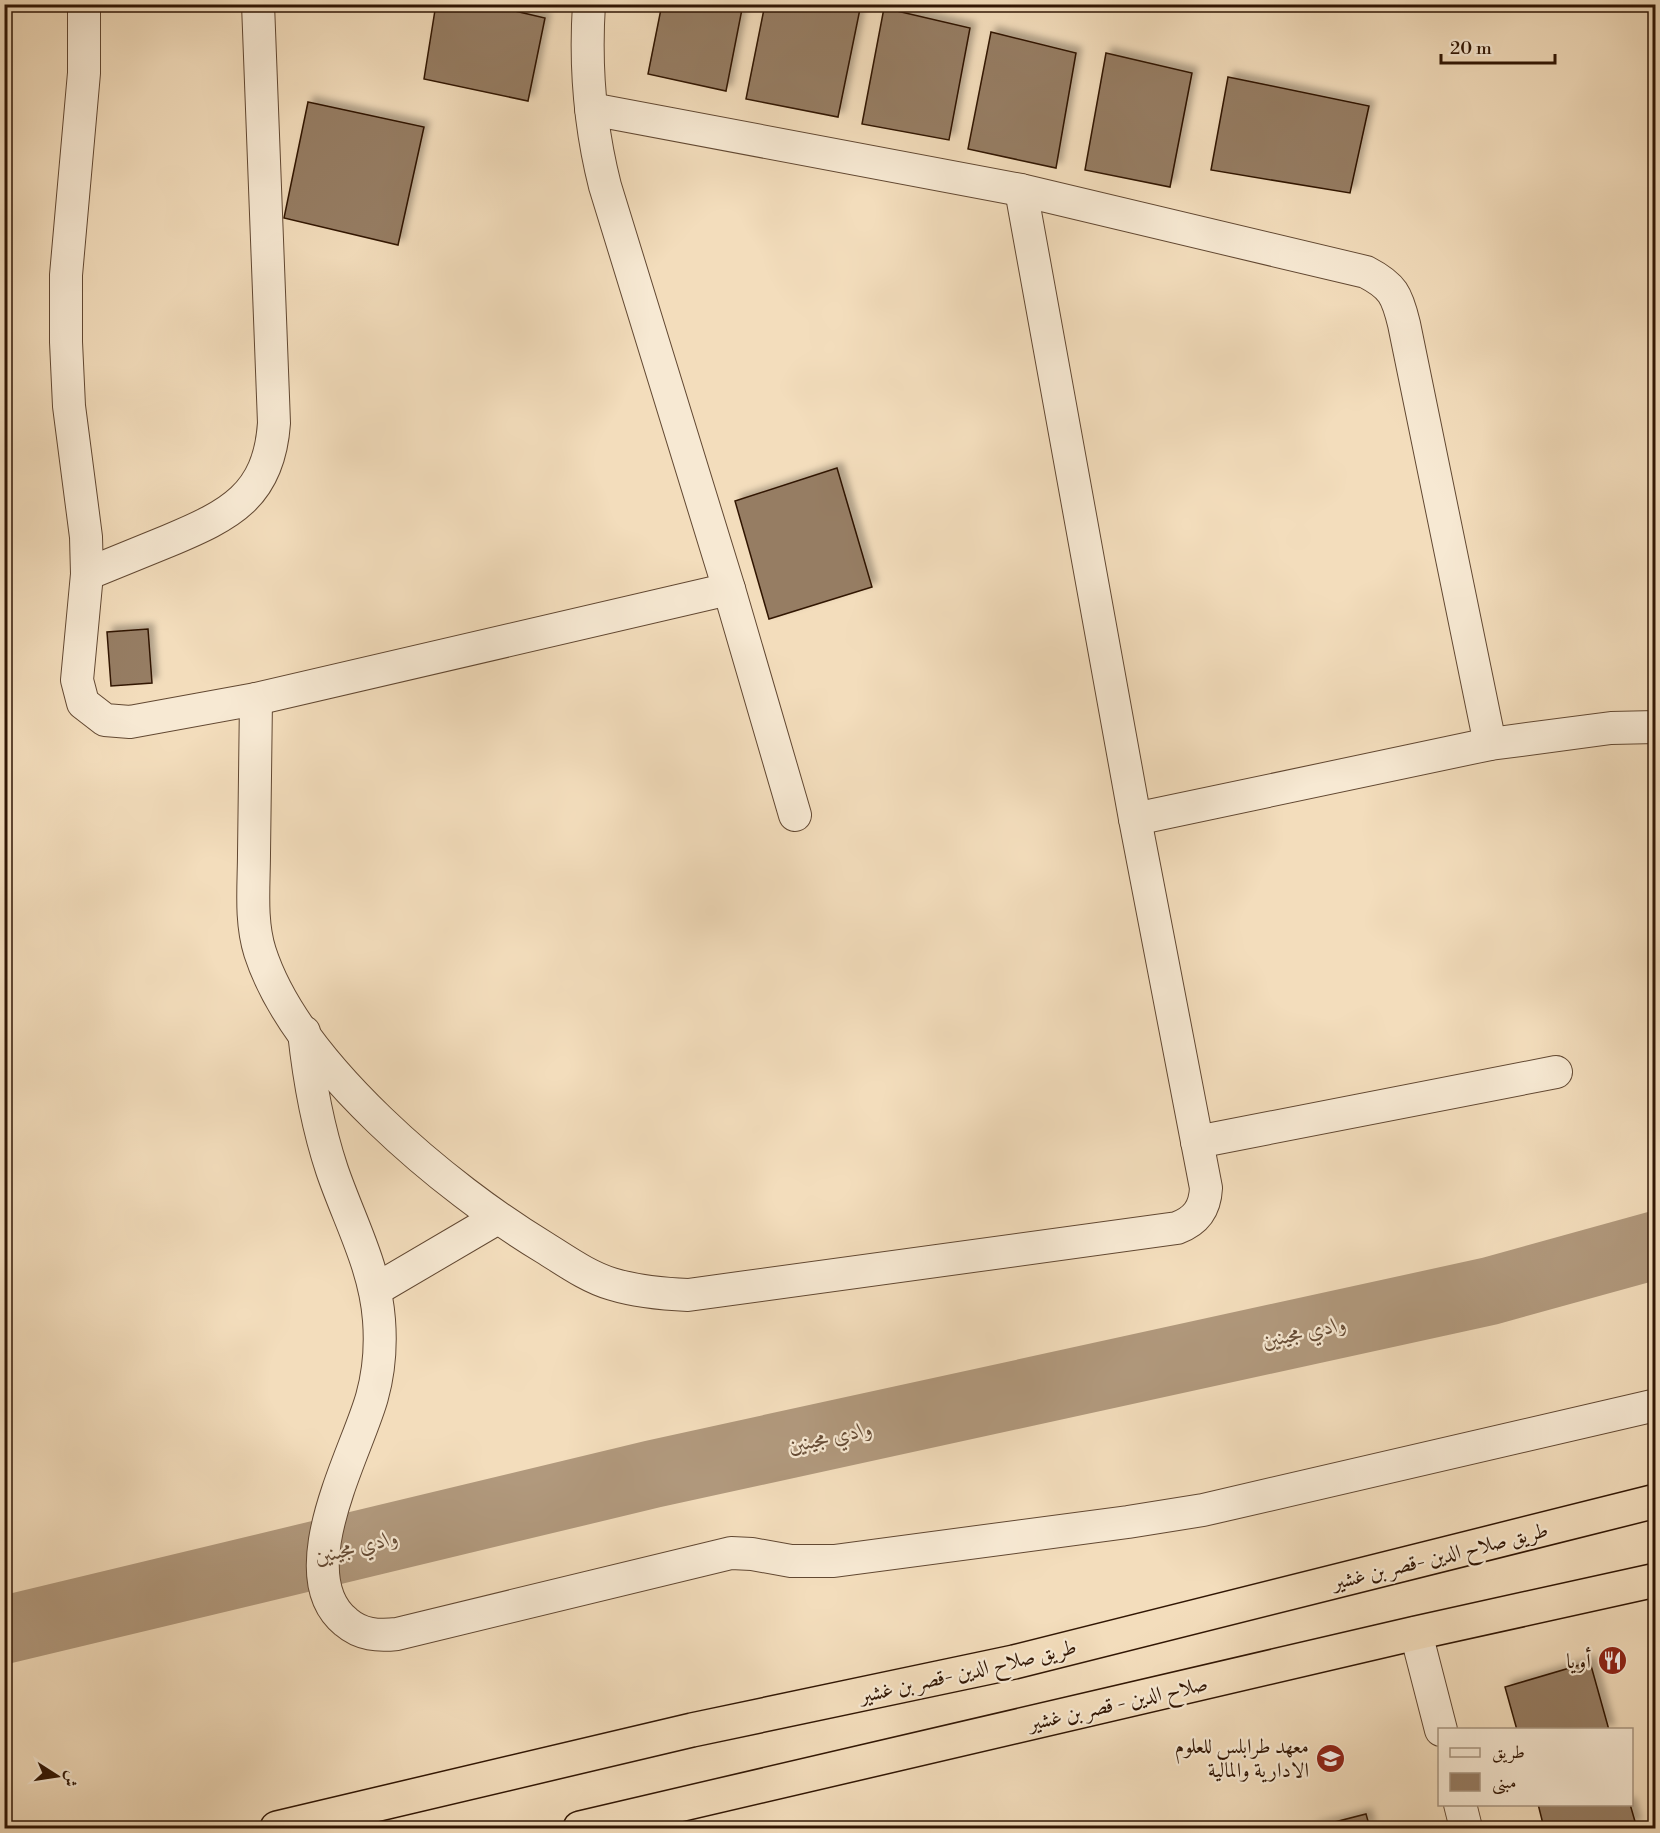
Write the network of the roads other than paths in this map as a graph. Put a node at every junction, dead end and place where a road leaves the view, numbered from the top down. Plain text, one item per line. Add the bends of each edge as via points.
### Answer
1 (258, 4) edge
2 (589, 4) edge
3 (85, 5) edge
4 (591, 109) junction
5 (1021, 190) junction
6 (87, 574) junction
7 (729, 589) junction
8 (256, 699) junction
9 (1656, 727) edge
10 (1490, 744) junction
11 (795, 815) dead end
12 (1135, 819) junction
13 (303, 1031) junction
14 (1556, 1072) dead end
15 (1197, 1142) junction
16 (496, 1219) junction
17 (375, 1290) junction
18 (1656, 1405) edge
19 (1656, 1502) edge
20 (1656, 1580) edge
21 (1416, 1633) junction
22 (1440, 1728) edge
23 (1460, 1806) edge
24 (277, 1828) edge
25 (580, 1828) edge
26 (1466, 1828) edge

1 - 6 street via 274,423 269,459 251,491 224,516
2 - 4 street
3 - 6 street via 79,140 66,275 66,342
4 - 5 street
4 - 7 street via 605,186
5 - 10 street via 1366,272 1386,282 1398,300 1404,324
5 - 12 street
6 - 8 street via 77,680 83,703 105,720 130,722
7 - 8 street
7 - 11 street
8 - 13 street via 254,908 258,940 277,990
9 - 10 street via 1611,728
10 - 12 street
12 - 15 street
13 - 16 street via 373,1115
13 - 17 street via 321,1132 360,1236
14 - 15 street
15 - 16 street via 1205,1200 1194,1220 1177,1228 688,1295 651,1293 611,1284
16 - 17 street
17 - 18 street via 378,1371 372,1398 338,1486 326,1536 325,1587 338,1616 365,1633 381,1636 731,1553 791,1561 834,1561 1203,1510
19 - 24 highway, طريق صلاح الدين -قصر بن غشير via 1014,1662 692,1730
20 - 21 highway, صلاح الدين - قصر بن غشير
21 - 22 street
21 - 25 highway, صلاح الدين - قصر بن غشير
23 - 26 street

